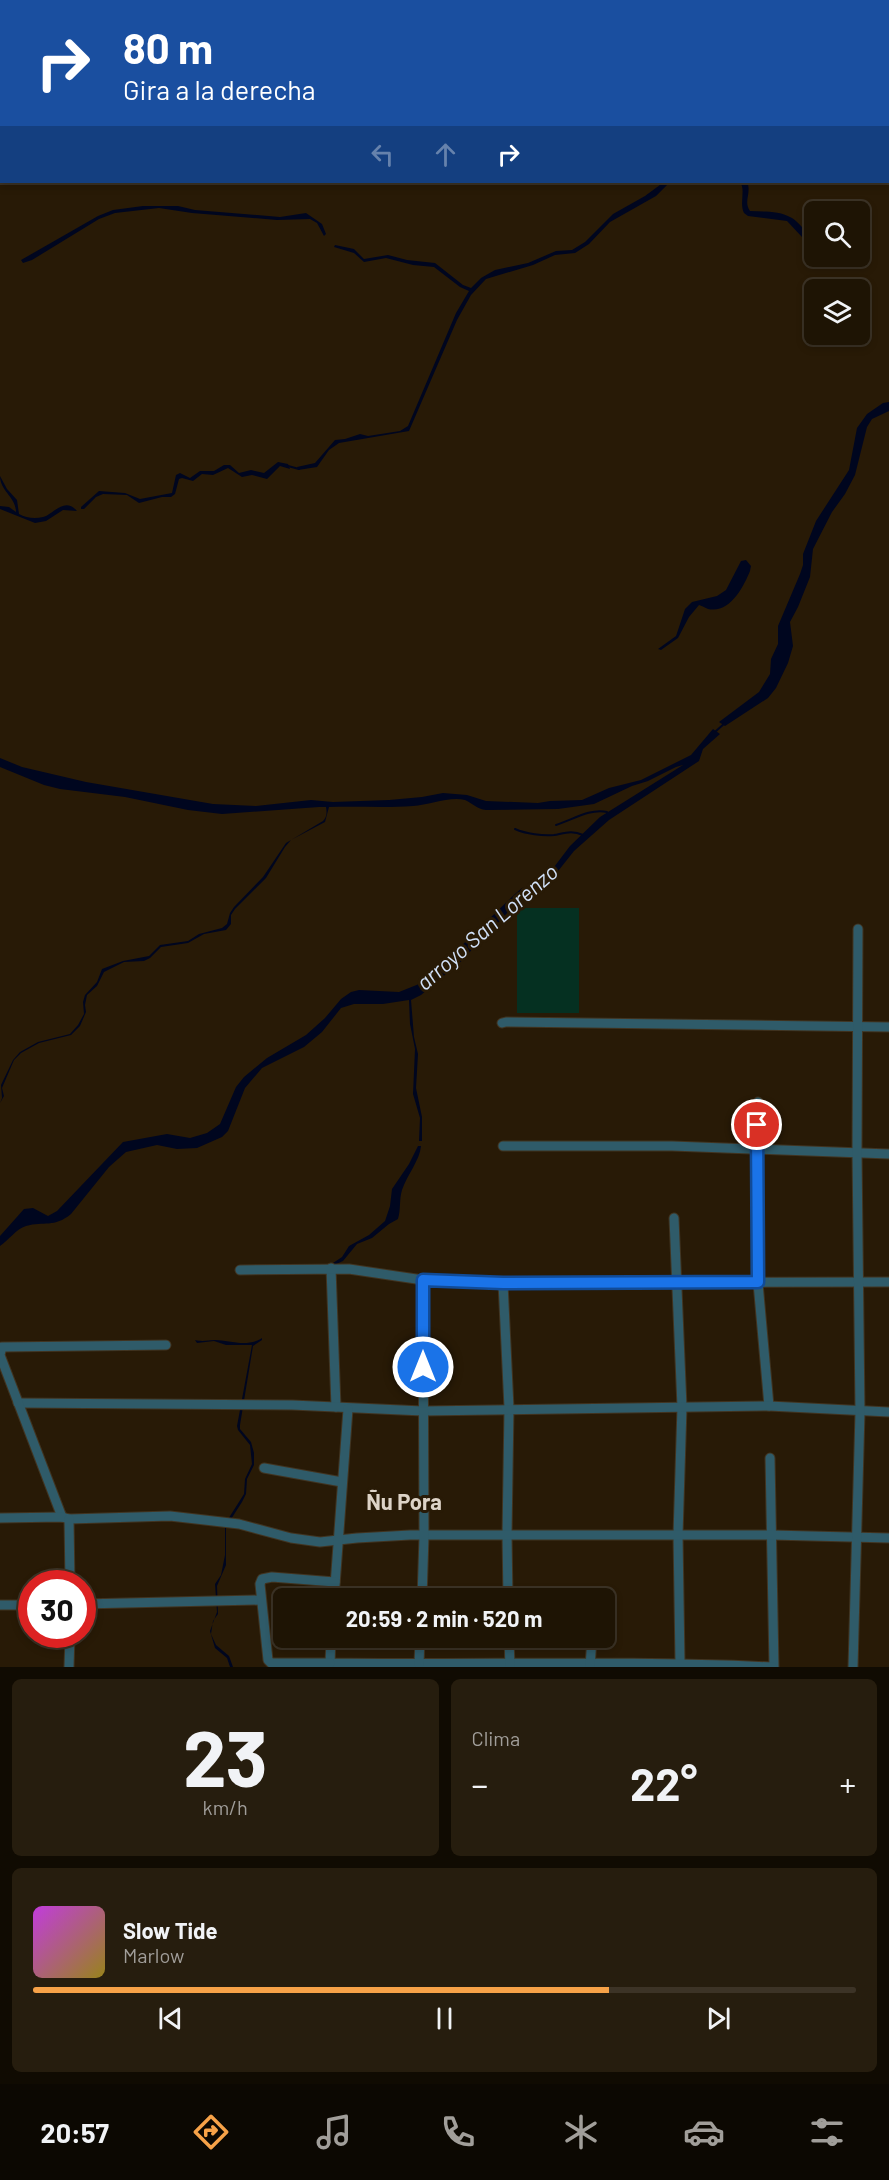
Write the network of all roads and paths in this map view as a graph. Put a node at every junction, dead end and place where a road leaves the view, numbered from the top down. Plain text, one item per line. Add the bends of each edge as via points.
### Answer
1 (858, 929) dead end
2 (502, 1023) dead end
3 (858, 1027) junction
4 (889, 1027) edge
5 (758, 1102) dead end
6 (503, 1146) dead end
7 (756, 1149) junction
8 (857, 1152) junction
9 (889, 1154) edge
10 (674, 1218) dead end
11 (331, 1268) junction
12 (240, 1270) dead end
13 (423, 1280) junction
14 (676, 1282) junction
15 (758, 1282) junction
16 (889, 1282) edge
17 (503, 1283) junction
18 (859, 1283) junction
19 (166, 1345) dead end
20 (18, 1403) junction
21 (769, 1406) junction
22 (336, 1407) junction
23 (682, 1407) junction
24 (509, 1408) junction
25 (348, 1409) junction
26 (423, 1411) junction
27 (860, 1412) junction
28 (889, 1412) edge
29 (770, 1458) dead end
30 (264, 1468) dead end
31 (342, 1482) junction
32 (0, 1518) edge
33 (65, 1518) junction
34 (507, 1535) junction
35 (678, 1535) junction
36 (772, 1535) junction
37 (424, 1536) junction
38 (857, 1538) junction
39 (889, 1538) edge
40 (338, 1541) junction
41 (69, 1570) edge
42 (335, 1582) junction
43 (335, 1588) edge
44 (422, 1588) edge
45 (508, 1588) edge
46 (261, 1600) junction
47 (96, 1604) edge
48 (0, 1605) edge
49 (18, 1605) edge
50 (70, 1648) edge
51 (331, 1648) edge
52 (420, 1648) edge
53 (509, 1648) edge
54 (591, 1648) edge
55 (330, 1663) junction
56 (680, 1663) junction
57 (419, 1664) junction
58 (510, 1665) edge
59 (590, 1665) edge
60 (430, 1666) edge
61 (69, 1667) edge
62 (773, 1667) edge
63 (853, 1667) edge

1 - 3 street
2 - 3 street
3 - 4 street
3 - 8 street
5 - 7 street
6 - 7 street
7 - 8 street
7 - 15 street
8 - 9 street
8 - 18 street
10 - 14 street
11 - 12 street
11 - 13 street
11 - 22 street
13 - 17 street
13 - 26 street
14 - 15 street
14 - 17 street
14 - 23 street
15 - 18 street
15 - 21 street
16 - 18 street
17 - 24 street
18 - 27 street
19 - 20 street via 2,1347 0,1355
20 - 22 street
20 - 33 street
21 - 23 street
21 - 27 street
22 - 25 street
23 - 24 street
23 - 35 street
24 - 26 street
24 - 34 street
25 - 26 street
25 - 31 street
26 - 37 street
27 - 28 street
27 - 38 street
29 - 36 street
30 - 31 street
31 - 40 street
32 - 33 street
33 - 40 street via 170,1516 239,1524 291,1538
33 - 41 street
34 - 35 street
34 - 37 street
34 - 45 street
35 - 36 street
35 - 56 street
36 - 38 street
36 - 62 street
37 - 40 street
37 - 44 street
38 - 39 street
38 - 63 street
40 - 42 street
42 - 43 street
42 - 46 street via 267,1577 260,1584
46 - 47 street
46 - 55 street via 271,1663
48 - 49 street
50 - 61 street
51 - 55 street
52 - 57 street
53 - 58 street
54 - 59 street
55 - 57 street
56 - 59 street
56 - 62 street
57 - 60 street
58 - 59 street
58 - 60 street

